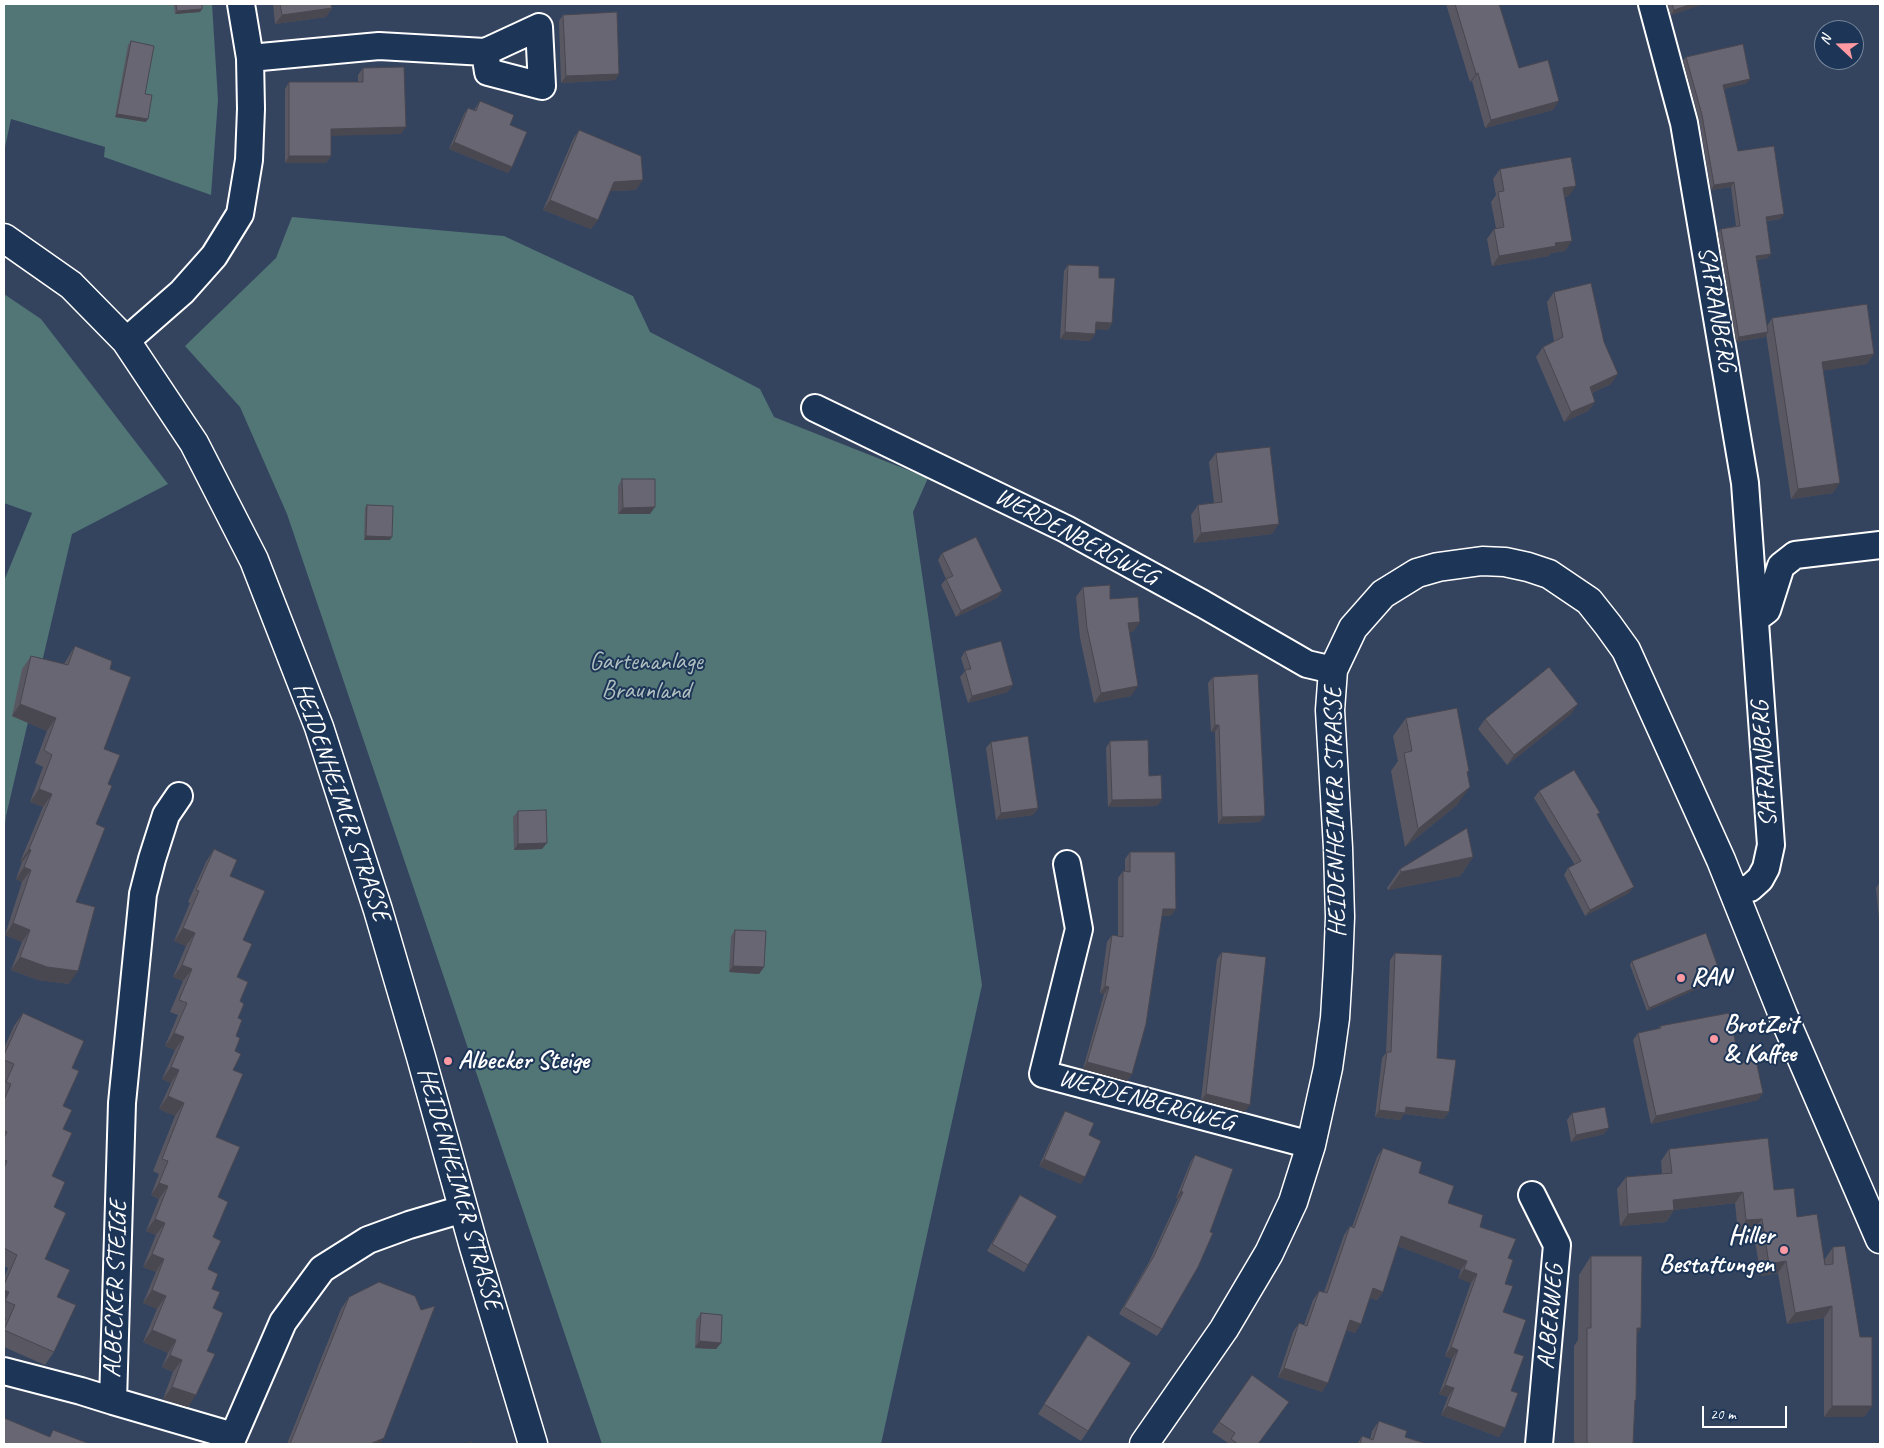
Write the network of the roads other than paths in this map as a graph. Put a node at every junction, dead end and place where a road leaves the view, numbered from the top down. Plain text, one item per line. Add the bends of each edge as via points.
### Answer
1 (241, 4) edge
2 (1652, 4) edge
3 (485, 52) dead end
4 (250, 58) junction
5 (4, 238) edge
6 (126, 341) junction
7 (815, 408) dead end
8 (1880, 545) edge
9 (1755, 619) junction
10 (1333, 670) junction
11 (179, 796) dead end
12 (1068, 864) dead end
13 (1735, 891) junction
14 (1311, 1145) junction
15 (1532, 1195) dead end
16 (463, 1209) junction
17 (1880, 1239) edge
18 (4, 1371) edge
19 (113, 1401) junction
20 (231, 1440) edge
21 (533, 1444) edge
22 (1144, 1444) edge
23 (1539, 1444) edge

1 - 4 street
2 - 9 street, SAFRANBERG via 1684,123 1745,483
3 - 4 street via 379,46
4 - 6 street via 249,160 240,214 214,256 182,292
5 - 6 main road, HEIDENHEIMER STRASSE via 71,285
6 - 16 main road, HEIDENHEIMER STRASSE via 194,443 254,560 319,727 422,1057
7 - 10 street, WERDENBERGWEG via 1066,529 1307,664
8 - 9 street via 1796,555 1781,566 1767,610
9 - 13 street, SAFRANBERG via 1771,845 1760,879 1750,888
10 - 13 main road, HEIDENHEIMER STRASSE via 1353,628 1367,610 1383,594 1417,573 1459,562 1482,560 1505,562 1549,574 1589,601 1626,650
10 - 14 main road, HEIDENHEIMER STRASSE via 1330,710 1338,848 1338,968 1328,1068
11 - 19 street, ALBECKER STEIGE via 166,815 143,894 122,1103
12 - 14 street, WERDENBERGWEG via 1079,929 1043,1074
13 - 17 main road, HEIDENHEIMER STRASSE via 1783,1015
14 - 22 main road, HEIDENHEIMER STRASSE via 1293,1202 1256,1278
15 - 23 street, ALBERWEG via 1557,1245
16 - 20 street, ALBECKER STEIGE via 368,1240 322,1269 283,1322
16 - 21 main road, HEIDENHEIMER STRASSE
18 - 19 street, ALBECKER STEIGE
19 - 20 street, ALBECKER STEIGE

